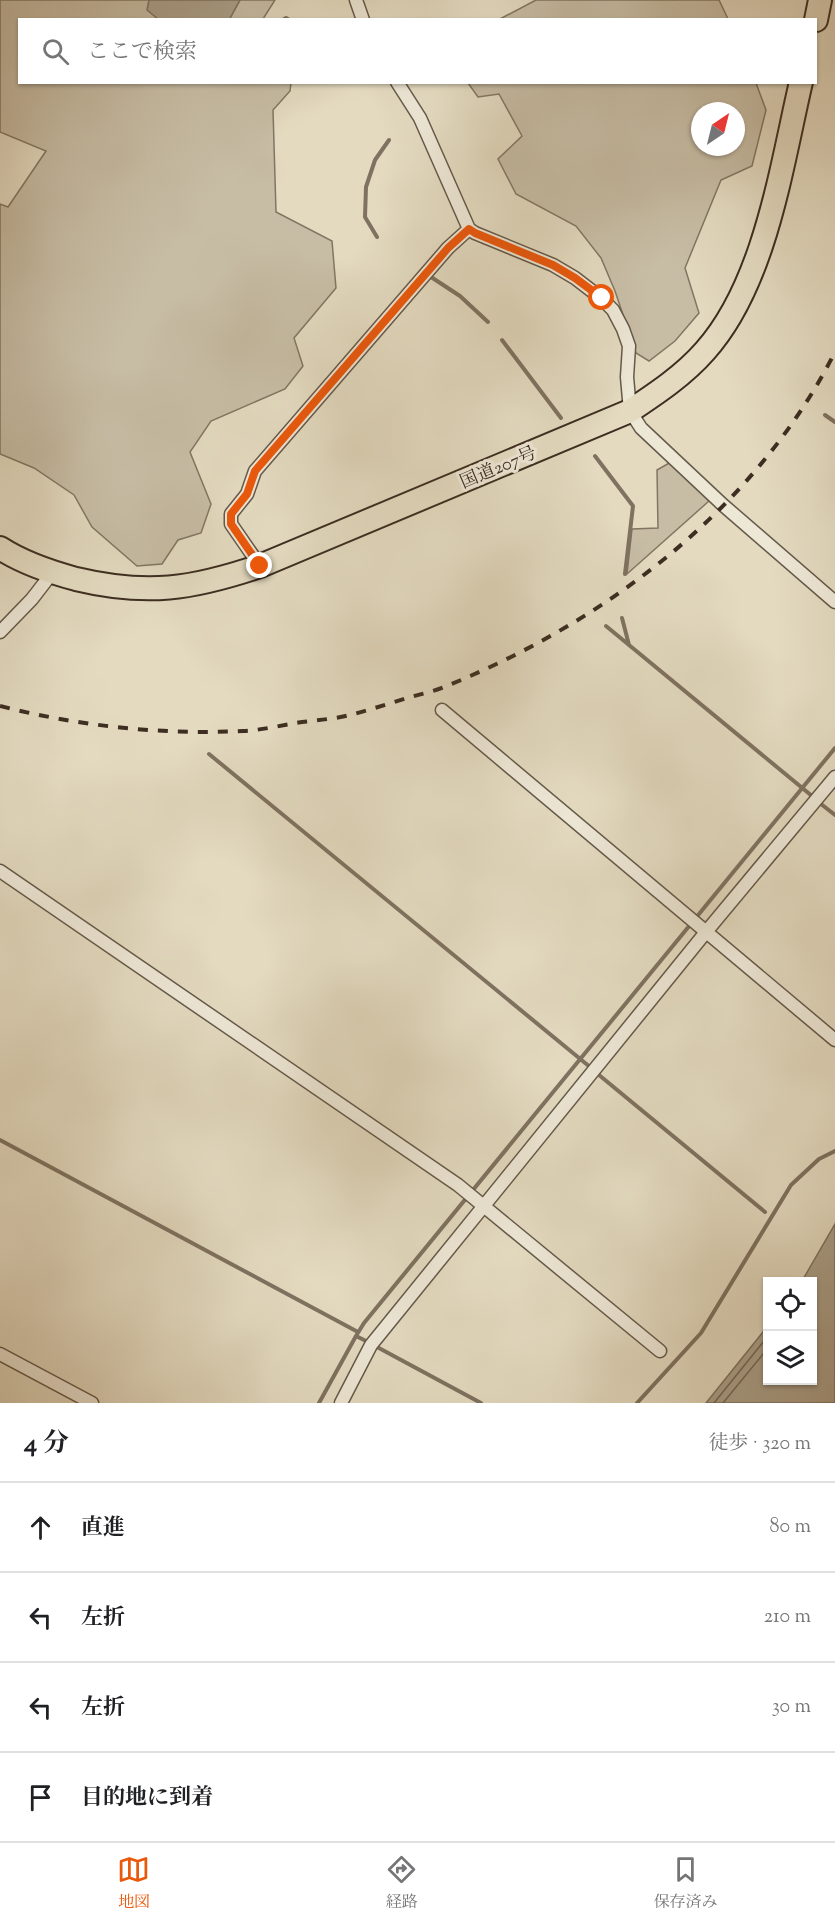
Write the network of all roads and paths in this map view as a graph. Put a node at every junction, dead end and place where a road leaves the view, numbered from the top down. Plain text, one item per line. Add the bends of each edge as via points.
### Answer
1 (356, 0) edge
2 (820, 0) edge
3 (362, 18) edge
4 (816, 18) edge
5 (398, 84) edge
6 (801, 84) edge
7 (469, 229) junction
8 (630, 411) junction
9 (0, 548) edge
10 (260, 566) junction
11 (52, 573) junction
12 (835, 602) edge
13 (0, 632) edge
14 (442, 710) dead end
15 (835, 777) edge
16 (0, 871) edge
17 (703, 929) junction
18 (835, 1040) edge
19 (480, 1202) junction
20 (660, 1351) dead end
21 (0, 1354) edge
22 (92, 1403) edge
23 (341, 1403) edge

1 - 3 street
2 - 4 highway
5 - 7 street via 420,118
6 - 8 highway, 国道207号 via 763,242 735,308 706,351 674,381
7 - 8 street via 553,265 613,310 629,346
7 - 10 street via 448,248 255,471 247,494 231,514 231,524
8 - 10 highway, 国道207号
8 - 12 street via 641,428 723,506
9 - 11 highway, 国道207号
10 - 11 highway, 国道207号 via 182,587 141,590
11 - 13 street
14 - 17 street
15 - 17 street
16 - 19 street
17 - 18 street
17 - 19 street
19 - 20 street
19 - 23 street via 371,1345
21 - 22 street

